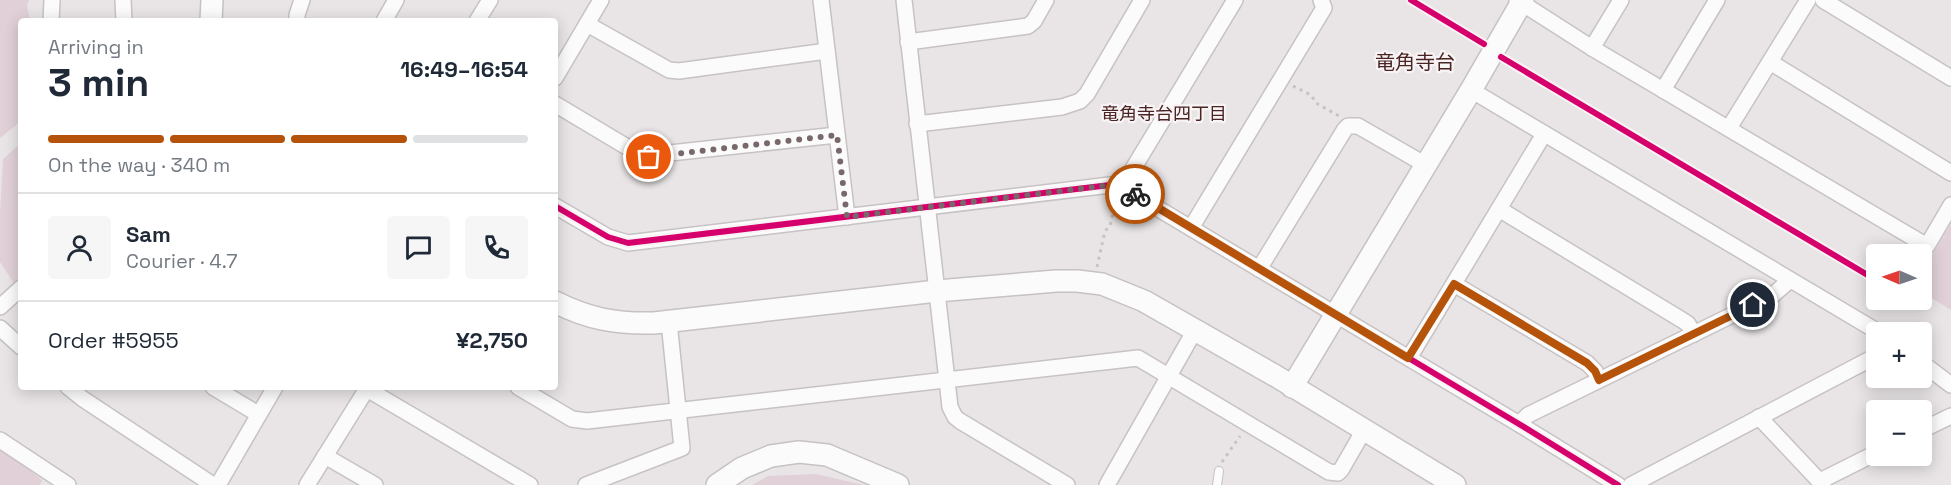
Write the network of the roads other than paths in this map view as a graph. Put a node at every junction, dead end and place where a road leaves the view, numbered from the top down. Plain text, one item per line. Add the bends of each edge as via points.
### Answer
1 (52, 0) edge
2 (123, 0) edge
3 (212, 0) edge
4 (302, 0) edge
5 (396, 0) edge
6 (490, 0) edge
7 (601, 0) edge
8 (822, 0) edge
9 (904, 0) edge
10 (1046, 0) edge
11 (1142, 0) edge
12 (1235, 0) edge
13 (1321, 0) edge
14 (1621, 0) edge
15 (1717, 0) edge
16 (1808, 0) edge
17 (1823, 0) edge
18 (1520, 1) edge
19 (51, 18) edge
20 (124, 18) edge
21 (211, 18) edge
22 (297, 18) edge
23 (386, 18) edge
24 (479, 18) edge
25 (587, 24) junction
26 (908, 42) junction
27 (1592, 48) junction
28 (827, 51) junction
29 (1770, 62) junction
30 (558, 73) edge
31 (1951, 78) edge
32 (1471, 90) junction
33 (1663, 90) junction
34 (558, 107) edge
35 (918, 124) junction
36 (1729, 128) junction
37 (1544, 134) junction
38 (837, 135) junction
39 (1426, 165) junction
40 (1951, 173) edge
41 (1122, 187) junction
42 (1951, 205) edge
43 (926, 207) junction
44 (558, 208) edge
45 (1499, 209) junction
46 (847, 217) junction
47 (1191, 228) junction
48 (1260, 269) junction
49 (1790, 280) junction
50 (1454, 284) junction
51 (18, 291) edge
52 (937, 291) junction
53 (558, 303) edge
54 (0, 307) edge
55 (1335, 315) junction
56 (669, 322) junction
57 (1866, 325) edge
58 (0, 328) edge
59 (1195, 330) junction
60 (1694, 334) junction
61 (18, 344) edge
62 (1408, 358) junction
63 (1866, 361) edge
64 (1932, 371) edge
65 (1168, 376) junction
66 (1599, 380) junction
67 (946, 381) junction
68 (1951, 386) edge
69 (1292, 387) junction
70 (72, 390) edge
71 (218, 390) edge
72 (273, 390) edge
73 (366, 390) edge
74 (370, 390) edge
75 (523, 390) edge
76 (678, 411) junction
77 (258, 414) junction
78 (1951, 416) edge
79 (1759, 417) junction
80 (1519, 423) junction
81 (1932, 425) edge
82 (1364, 430) junction
83 (0, 440) edge
84 (325, 456) junction
85 (1866, 458) edge
86 (1220, 468) road end
87 (1821, 483) edge
88 (68, 485) edge
89 (213, 485) edge
90 (218, 485) edge
91 (307, 485) edge
92 (375, 485) edge
93 (530, 485) edge
94 (586, 485) edge
95 (717, 485) edge
96 (898, 485) edge
97 (1067, 485) edge
98 (1107, 485) edge
99 (1217, 485) edge
100 (1455, 485) edge
101 (1618, 485) edge
102 (1631, 485) edge

1 - 19 street
2 - 20 street
3 - 21 street
4 - 22 street
5 - 23 street
6 - 24 street
7 - 25 street
8 - 28 street
9 - 26 street
10 - 26 street via 1028,26
11 - 35 street via 1080,101 1062,107
12 - 41 street
13 - 47 street via 1324,8
14 - 27 street
15 - 33 street
16 - 29 street
17 - 31 street
18 - 27 street
18 - 32 street
25 - 28 street via 669,70
25 - 30 street
26 - 35 street
27 - 33 street
28 - 38 street
29 - 36 street
29 - 40 street
32 - 37 street
32 - 39 street
33 - 36 street
34 - 38 street via 642,156
35 - 43 street
36 - 42 street via 1928,246
37 - 45 street
37 - 49 street
38 - 46 street
39 - 48 street via 1358,126 1348,126
39 - 55 street
41 - 43 street via 1110,185
41 - 47 street
43 - 46 street
43 - 52 street
44 - 46 street via 608,237 628,243
45 - 50 street
45 - 60 street via 1682,320
47 - 48 street
48 - 55 street
49 - 57 street
49 - 60 street via 1773,295
50 - 62 street
50 - 66 street via 1587,363
51 - 54 street
52 - 56 street
52 - 59 street via 1089,282 1128,293
52 - 67 street
53 - 56 street via 607,321
55 - 62 street
55 - 69 street
56 - 76 street
58 - 61 street
59 - 65 street
59 - 69 street
60 - 66 street
62 - 80 street
63 - 79 street
64 - 68 street
65 - 67 street via 1133,358
65 - 82 street via 1329,472 1341,470
65 - 98 street
66 - 80 street
67 - 76 street
67 - 97 street via 955,417
69 - 82 street
70 - 89 street
71 - 77 street
72 - 77 street
73 - 84 street
74 - 93 street
75 - 76 street via 578,421
76 - 94 street via 682,448
77 - 90 street
78 - 81 street
79 - 87 street
79 - 102 street
80 - 101 street
82 - 100 street
83 - 88 street
84 - 91 street
84 - 92 street
85 - 87 street
86 - 99 lane
95 - 96 street via 742,468 771,456 799,452 827,455

